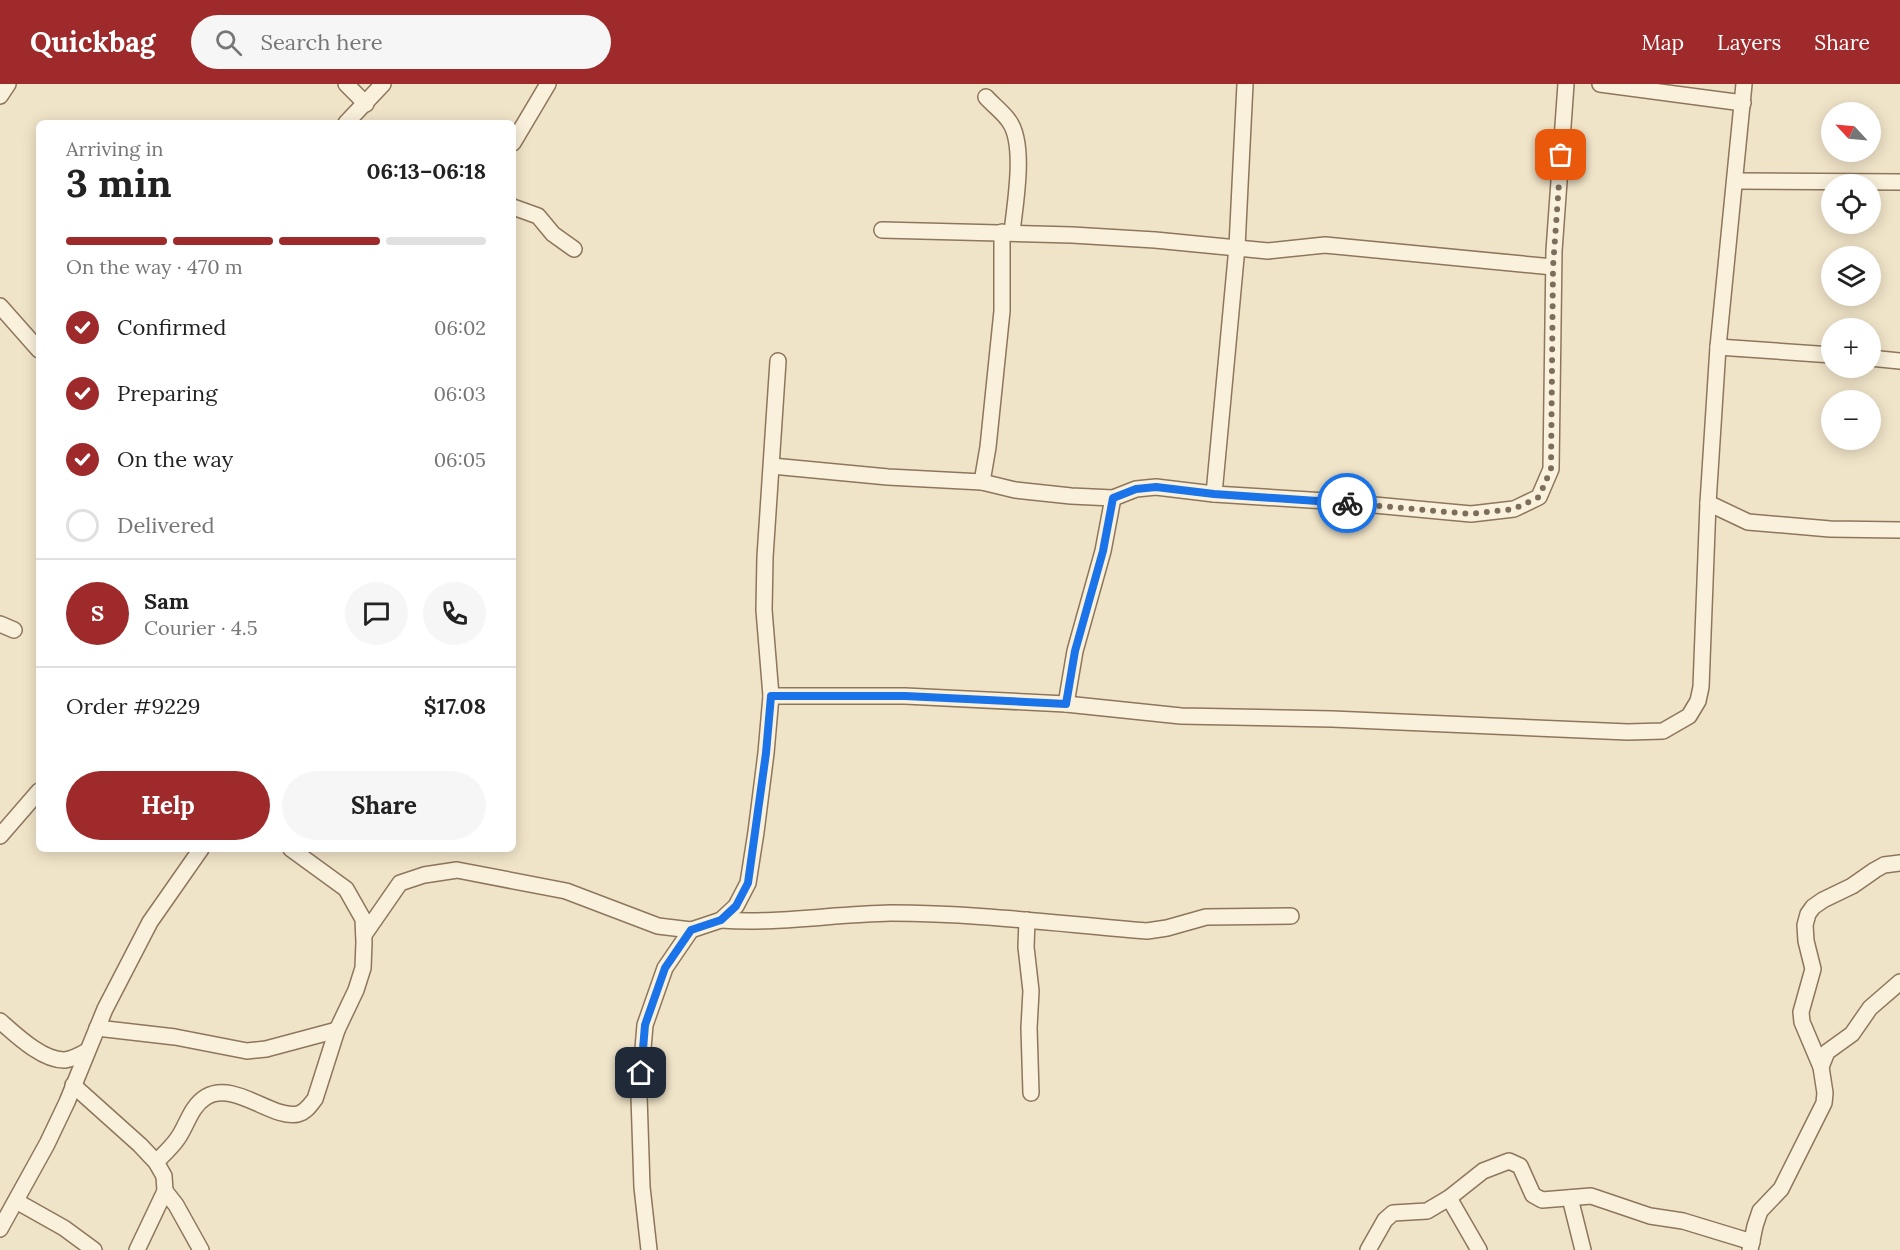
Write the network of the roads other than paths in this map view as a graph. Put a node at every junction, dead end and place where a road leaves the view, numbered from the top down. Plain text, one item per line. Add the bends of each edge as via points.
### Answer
1 (8, 84) edge
2 (346, 84) edge
3 (383, 84) edge
4 (548, 84) edge
5 (1245, 84) edge
6 (1566, 84) edge
7 (1600, 84) edge
8 (1744, 84) edge
9 (0, 96) edge
10 (986, 98) dead end
11 (1743, 103) junction
12 (356, 114) edge
13 (516, 138) edge
14 (1736, 181) junction
15 (1900, 182) edge
16 (516, 208) edge
17 (882, 230) dead end
18 (1007, 232) junction
19 (1237, 247) junction
20 (574, 249) dead end
21 (1553, 267) junction
22 (0, 306) edge
23 (36, 347) edge
24 (1718, 347) junction
25 (1821, 354) edge
26 (1881, 359) edge
27 (778, 361) dead end
28 (1900, 361) edge
29 (772, 466) junction
30 (982, 482) junction
31 (1214, 494) junction
32 (1113, 498) junction
33 (1708, 503) junction
34 (1900, 530) edge
35 (771, 696) junction
36 (1066, 704) junction
37 (36, 794) edge
38 (0, 836) edge
39 (199, 852) edge
40 (295, 852) edge
41 (1900, 863) edge
42 (1291, 916) dead end
43 (721, 920) junction
44 (1027, 920) junction
45 (691, 930) junction
46 (364, 935) junction
47 (1900, 982) edge
48 (0, 1021) edge
49 (97, 1028) junction
50 (337, 1030) junction
51 (87, 1051) junction
52 (1821, 1067) junction
53 (73, 1085) junction
54 (1031, 1093) dead end
55 (156, 1162) junction
56 (165, 1191) junction
57 (1449, 1198) junction
58 (1570, 1198) junction
59 (16, 1201) junction
60 (0, 1229) edge
61 (1751, 1246) edge
62 (94, 1250) edge
63 (137, 1250) edge
64 (201, 1250) edge
65 (649, 1250) edge
66 (1368, 1250) edge
67 (1479, 1250) edge
68 (1583, 1250) edge

1 - 9 street
2 - 12 street
3 - 12 street
4 - 13 street
5 - 19 street
6 - 21 street
7 - 11 street
8 - 11 street
10 - 18 street via 1010,122 1018,145 1018,175
11 - 14 street
14 - 15 street
14 - 24 street
16 - 20 street via 538,216 553,234
17 - 18 street
18 - 19 street
18 - 30 street
19 - 21 street via 1268,251 1324,245
19 - 31 street
21 - 31 street via 1551,469 1539,497 1514,509 1470,514
22 - 23 street
24 - 25 street
24 - 33 street
26 - 28 street
27 - 29 street
29 - 30 street
29 - 35 street via 764,610
30 - 32 street via 1015,490
31 - 32 street via 1156,487 1136,489
32 - 36 street via 1103,551 1075,651
33 - 34 street via 1748,522
33 - 36 street via 1701,687 1689,716 1663,731 1180,716
35 - 36 street via 905,696
35 - 43 street via 748,883 736,906
37 - 38 street
39 - 49 street via 150,922
40 - 46 street via 346,889 363,919
41 - 52 street via 1884,865 1823,900 1808,914 1806,941 1813,969 1801,1012
42 - 44 street via 1206,917 1147,931
43 - 44 street via 767,922 892,913
43 - 45 street
44 - 54 street
45 - 46 street via 658,926 566,891 457,870 400,883
45 - 65 street via 665,968 645,1025 639,1096
46 - 50 street via 363,968
47 - 52 street via 1870,1008 1852,1034 1827,1052
48 - 51 street via 31,1047 54,1058 73,1058
49 - 50 street via 175,1036 247,1051
49 - 51 street
50 - 55 street via 315,1099 308,1108 297,1114 285,1114 223,1092 208,1095 198,1102 178,1139
51 - 53 street
52 - 61 street via 1824,1103 1781,1189 1760,1211
53 - 55 street
53 - 59 street
55 - 56 street via 164,1176
56 - 63 street
56 - 64 street
57 - 58 street via 1483,1171 1509,1161 1520,1166 1537,1198
57 - 66 street via 1427,1210 1393,1213
57 - 67 street
58 - 61 street via 1599,1198 1650,1216 1683,1221
58 - 68 street
59 - 60 street
59 - 62 street

